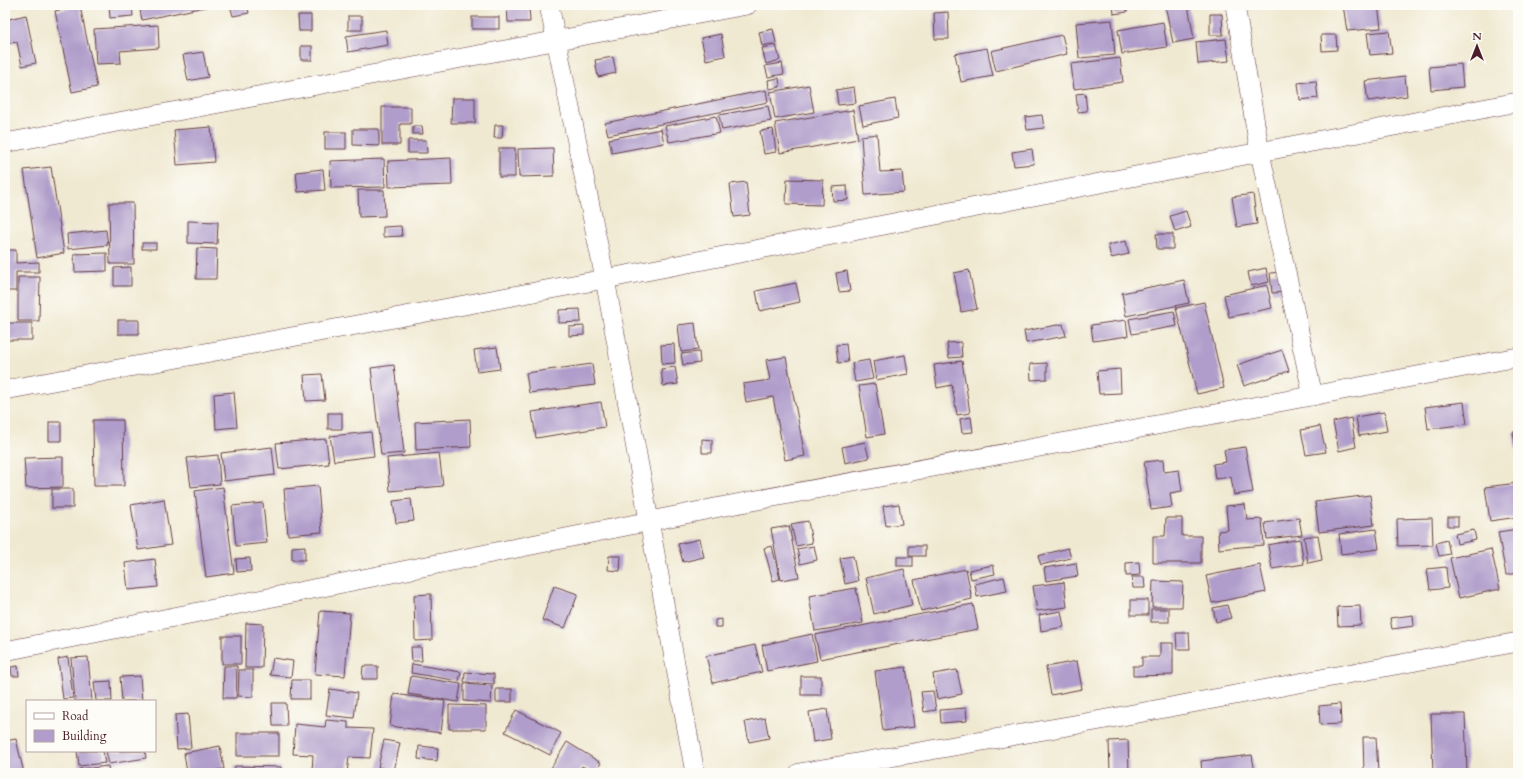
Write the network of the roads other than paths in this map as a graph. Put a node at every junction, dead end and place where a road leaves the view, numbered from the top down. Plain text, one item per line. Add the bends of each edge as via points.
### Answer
1 (549, 5) edge
2 (747, 5) edge
3 (1235, 5) edge
4 (556, 41) junction
5 (1518, 102) edge
6 (5, 143) edge
7 (1260, 153) junction
8 (606, 279) junction
9 (1518, 357) edge
10 (5, 390) edge
11 (1313, 396) junction
12 (649, 521) junction
13 (1518, 642) edge
14 (5, 651) edge
15 (695, 773) edge
16 (799, 773) edge

1 - 4 street
2 - 4 street
3 - 7 street
4 - 6 street
4 - 8 street
5 - 7 street
7 - 8 street
7 - 11 street
8 - 10 street
8 - 12 street
9 - 11 street
11 - 12 street
12 - 14 street
12 - 15 street
13 - 16 street via 1085,723

